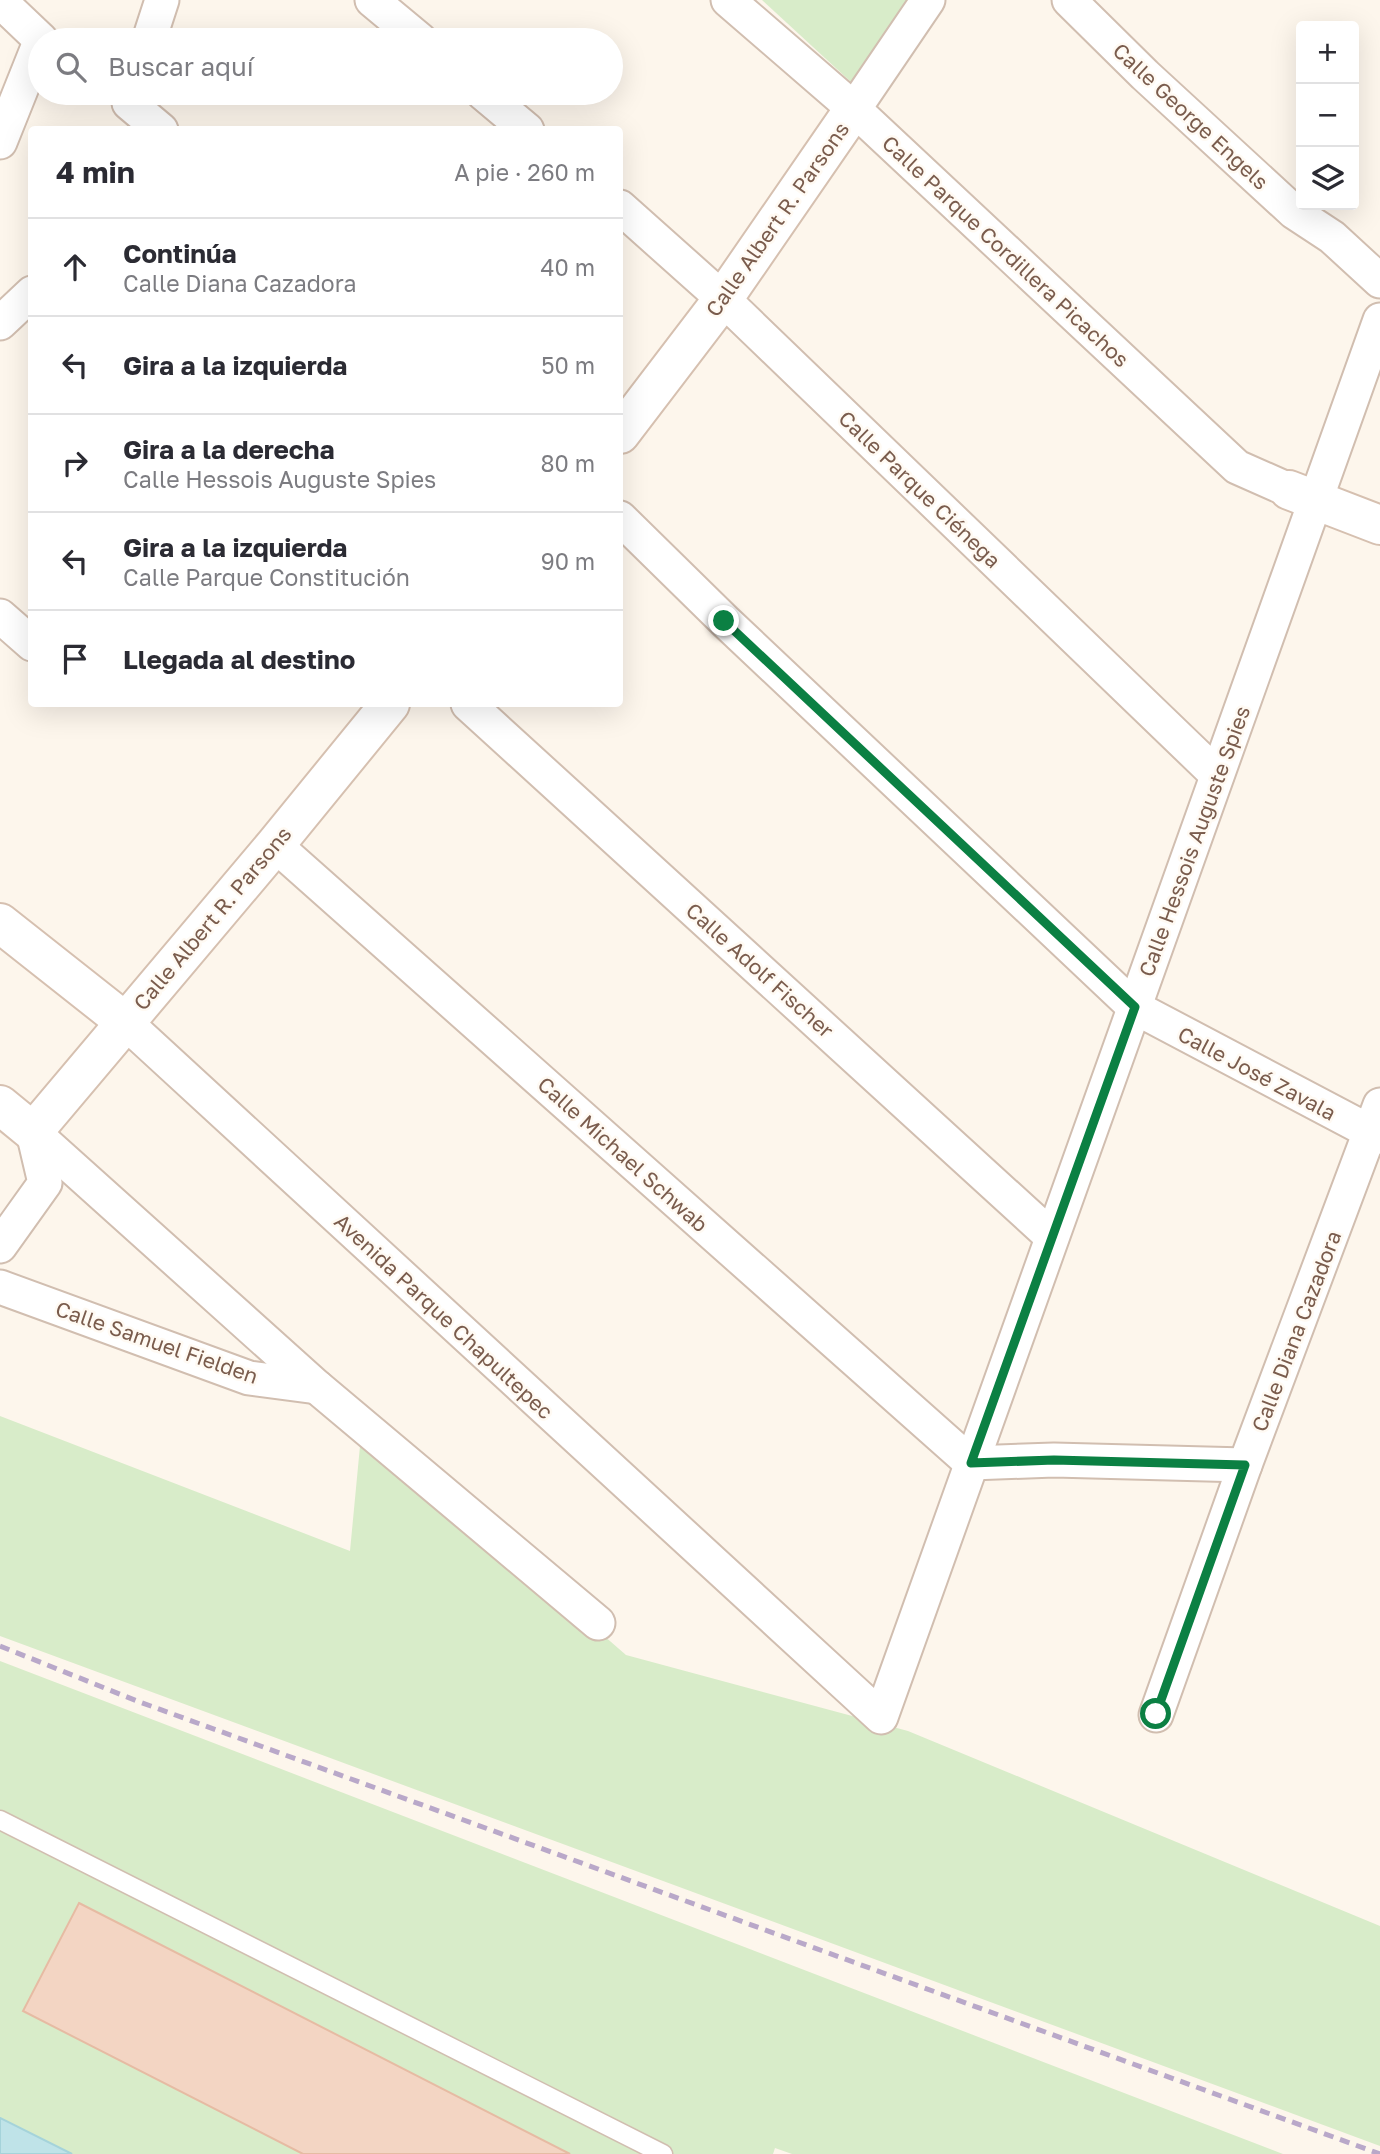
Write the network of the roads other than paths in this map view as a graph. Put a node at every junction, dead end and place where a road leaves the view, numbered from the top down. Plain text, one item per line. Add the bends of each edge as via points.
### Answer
1 (162, 0) edge
2 (372, 0) edge
3 (728, 0) edge
4 (928, 0) edge
5 (1069, 0) edge
6 (0, 1) edge
7 (28, 28) edge
8 (153, 28) edge
9 (406, 28) edge
10 (28, 72) edge
11 (497, 105) edge
12 (126, 108) edge
13 (854, 109) junction
14 (155, 126) edge
15 (522, 126) edge
16 (0, 142) edge
17 (623, 210) edge
18 (1380, 281) edge
19 (28, 299) edge
20 (723, 299) junction
21 (1380, 320) edge
22 (0, 323) edge
23 (623, 430) edge
24 (1302, 495) junction
25 (623, 521) edge
26 (1380, 525) edge
27 (0, 616) edge
28 (28, 640) edge
29 (388, 707) edge
30 (471, 707) edge
31 (1217, 775) junction
32 (275, 845) junction
33 (0, 923) edge
34 (1135, 1007) junction
35 (124, 1021) junction
36 (0, 1105) edge
37 (1377, 1125) edge
38 (33, 1132) junction
39 (1052, 1237) junction
40 (0, 1246) edge
41 (0, 1287) edge
42 (317, 1387) junction
43 (971, 1463) junction
44 (1245, 1465) junction
45 (598, 1623) dead end
46 (1156, 1714) dead end
47 (881, 1717) joint
48 (0, 1820) edge
49 (663, 2154) edge

1 - 8 street
2 - 9 street
3 - 13 street, Calle Parque Cordillera Picachos
4 - 13 street, Calle Albert R. Parsons
5 - 18 street, Calle George Engels via 1294,212 1332,237
6 - 7 street
10 - 16 street
11 - 15 street
12 - 14 street
13 - 20 street, Calle Albert R. Parsons
13 - 24 street, Calle Parque Cordillera Picachos via 1237,467
17 - 20 street, Calle Parque Ciénega
19 - 22 street
20 - 23 street, Calle Albert R. Parsons
20 - 31 street, Calle Parque Ciénega
21 - 24 street, Calle Hessois Auguste Spies
24 - 26 street
24 - 31 street, Calle Hessois Auguste Spies
25 - 34 street, Calle José Zavala
27 - 28 street
29 - 32 street, Calle Albert R. Parsons
30 - 39 street, Calle Adolf Fischer
31 - 34 street, Calle Hessois Auguste Spies
32 - 35 street, Calle Albert R. Parsons
32 - 43 street, Calle Michael Schwab
33 - 35 street, Avenida Parque Chapultepec
34 - 37 street, Calle José Zavala
34 - 39 street, Calle Hessois Auguste Spies
35 - 38 street, Calle Albert R. Parsons
35 - 47 street, Avenida Parque Chapultepec
36 - 38 street
37 - 44 street, Calle Diana Cazadora
38 - 40 street via 45,1183
38 - 42 street
39 - 43 street, Calle Hessois Auguste Spies
41 - 42 street, Calle Samuel Fielden via 249,1378
42 - 45 street
43 - 44 street via 1054,1460
43 - 47 street, Calle Hessois Auguste Spies
44 - 46 street, Calle Diana Cazadora
48 - 49 lane

